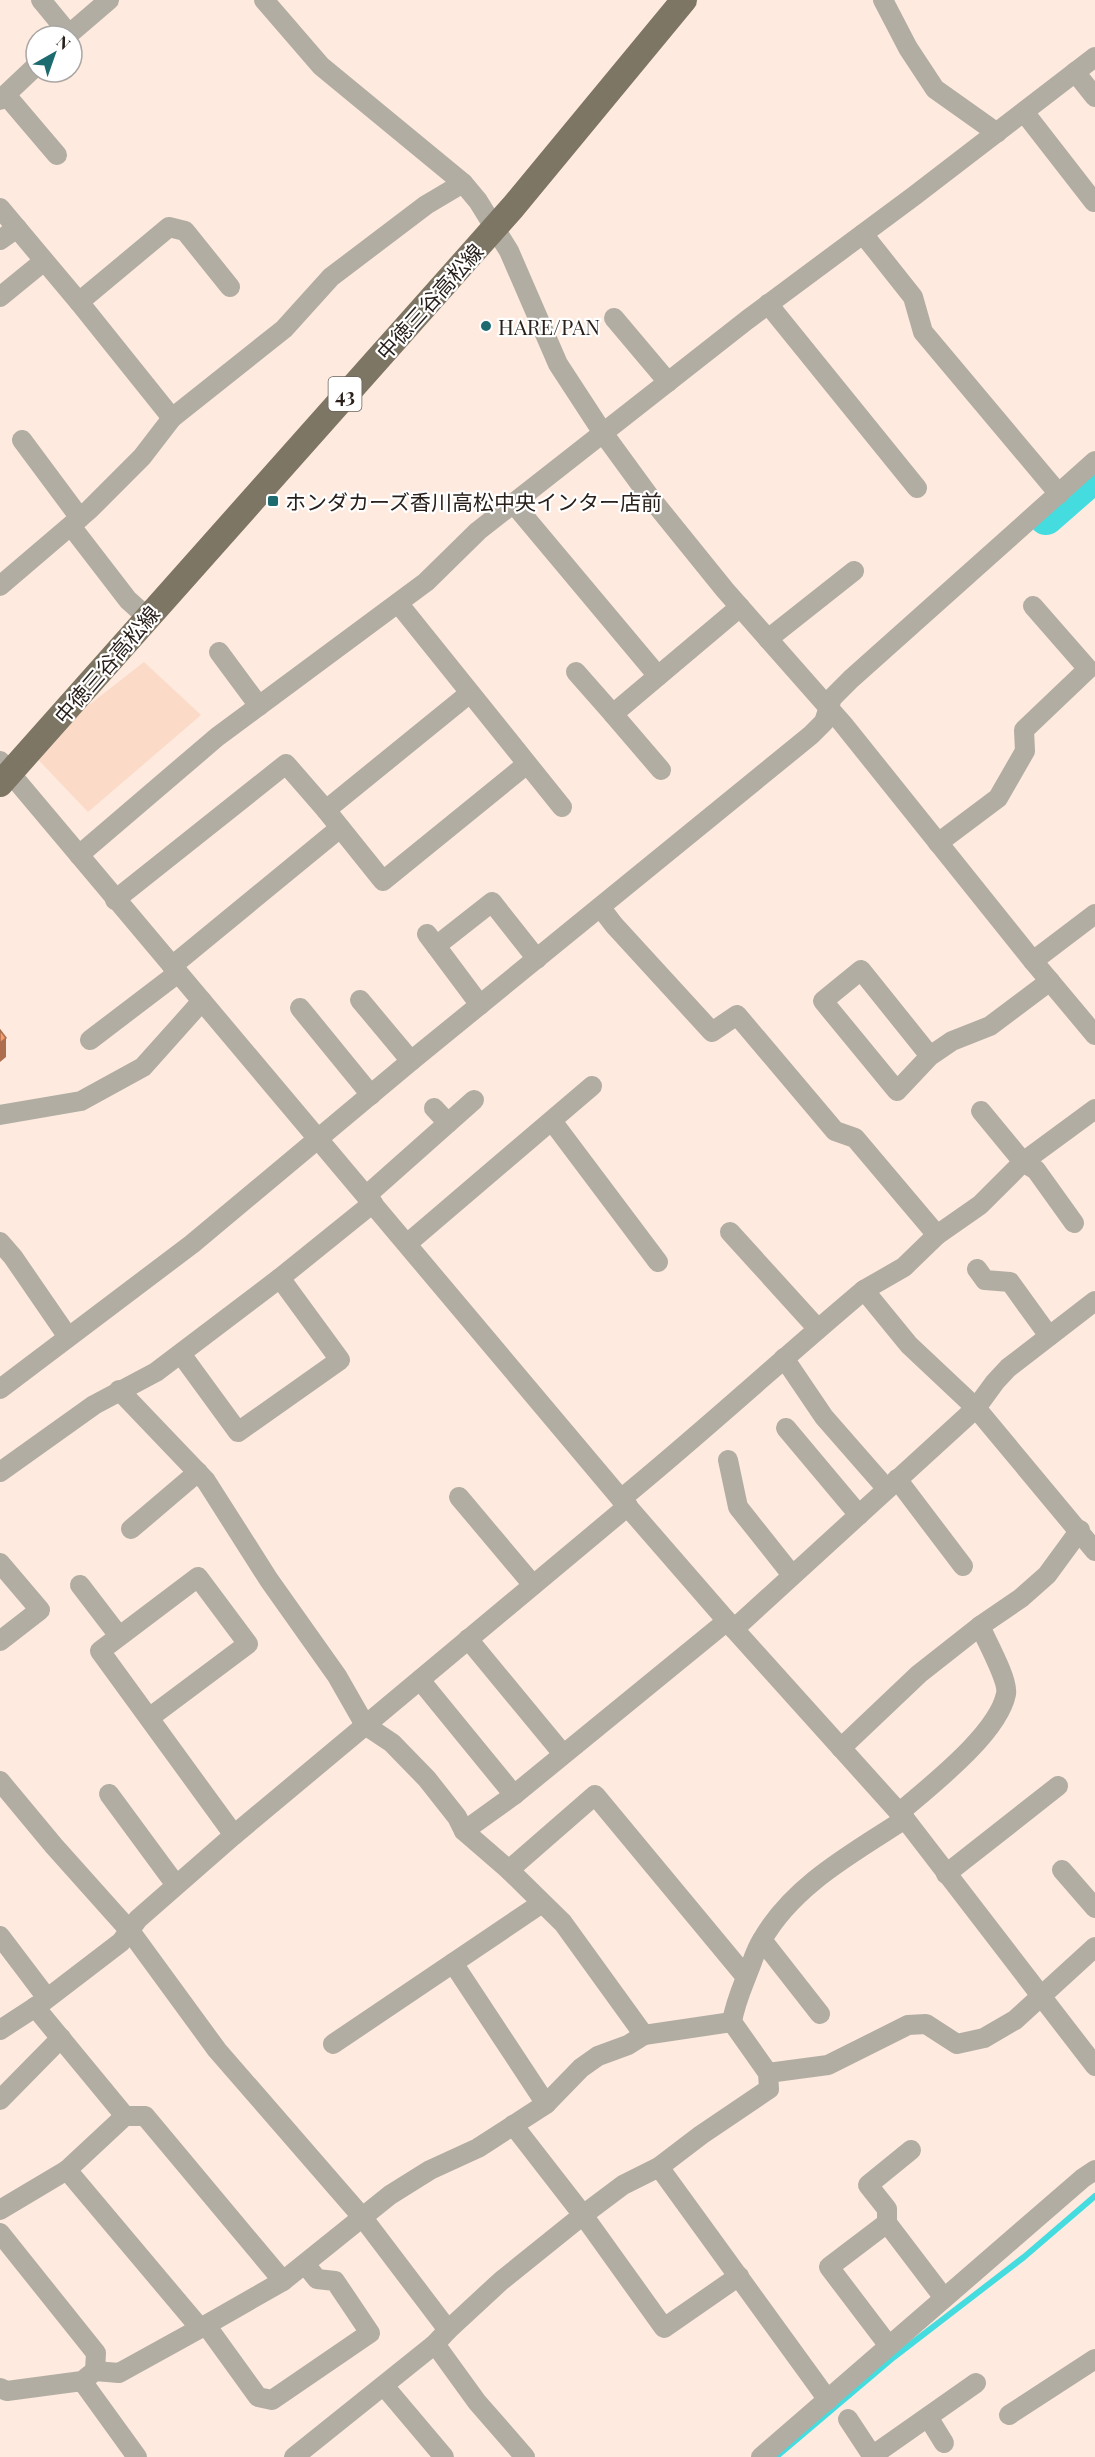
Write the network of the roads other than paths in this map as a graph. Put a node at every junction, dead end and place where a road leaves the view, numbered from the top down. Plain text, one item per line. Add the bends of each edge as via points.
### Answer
1 (41, 0) edge
2 (109, 0) edge
3 (264, 0) edge
4 (684, 0) edge
5 (883, 0) edge
6 (60, 24) edge
7 (81, 24) edge
8 (1095, 57) edge
9 (1075, 72) junction
10 (24, 77) edge
11 (3, 97) edge
12 (1095, 97) edge
13 (1024, 112) junction
14 (997, 133) junction
15 (57, 155) dead end
16 (463, 183) junction
17 (1094, 202) edge
18 (0, 208) edge
19 (494, 227) junction
20 (17, 228) junction
21 (863, 234) junction
22 (0, 240) edge
23 (44, 261) junction
24 (230, 287) dead end
25 (0, 297) edge
26 (79, 302) junction
27 (768, 304) junction
28 (614, 318) dead end
29 (668, 382) junction
30 (172, 418) junction
31 (603, 433) junction
32 (22, 440) dead end
33 (1095, 461) edge
34 (917, 488) dead end
35 (1059, 494) junction
36 (513, 503) junction
37 (75, 522) junction
38 (854, 571) dead end
39 (0, 586) edge
40 (398, 603) junction
41 (1033, 606) dead end
42 (740, 607) junction
43 (148, 618) junction
44 (768, 639) junction
45 (219, 652) dead end
46 (576, 672) dead end
47 (658, 676) junction
48 (470, 693) junction
49 (259, 706) junction
50 (613, 714) junction
51 (835, 715) junction
52 (527, 764) junction
53 (661, 770) dead end
54 (3, 772) edge
55 (562, 807) dead end
56 (326, 810) junction
57 (340, 828) junction
58 (938, 843) junction
59 (79, 855) junction
60 (115, 900) junction
61 (601, 908) junction
62 (1095, 914) edge
63 (537, 959) junction
64 (1033, 961) junction
65 (175, 969) junction
66 (1050, 981) junction
67 (360, 1000) dead end
68 (202, 1001) junction
69 (480, 1005) junction
70 (300, 1008) dead end
71 (1095, 1035) edge
72 (90, 1040) dead end
73 (930, 1056) junction
74 (411, 1061) junction
75 (592, 1086) dead end
76 (371, 1095) junction
77 (474, 1100) dead end
78 (434, 1108) dead end
79 (1095, 1109) edge
80 (981, 1112) dead end
81 (0, 1115) edge
82 (552, 1121) junction
83 (448, 1123) junction
84 (323, 1143) junction
85 (1023, 1162) junction
86 (370, 1199) junction
87 (1074, 1223) dead end
88 (730, 1232) dead end
89 (937, 1235) junction
90 (0, 1242) edge
91 (408, 1243) junction
92 (658, 1262) dead end
93 (977, 1269) dead end
94 (280, 1278) junction
95 (864, 1290) junction
96 (1095, 1301) edge
97 (818, 1329) junction
98 (1049, 1336) junction
99 (69, 1337) junction
100 (181, 1354) junction
101 (784, 1358) junction
102 (0, 1389) edge
103 (119, 1390) junction
104 (976, 1408) junction
105 (786, 1428) dead end
106 (728, 1460) dead end
107 (0, 1472) edge
108 (198, 1472) junction
109 (892, 1484) junction
110 (459, 1497) dead end
111 (625, 1502) junction
112 (859, 1515) junction
113 (131, 1529) dead end
114 (1080, 1530) junction
115 (1095, 1551) edge
116 (0, 1563) edge
117 (963, 1566) dead end
118 (792, 1575) junction
119 (80, 1585) dead end
120 (533, 1585) junction
121 (730, 1625) junction
122 (980, 1626) junction
123 (119, 1636) junction
124 (468, 1639) junction
125 (0, 1641) edge
126 (420, 1680) junction
127 (149, 1718) junction
128 (365, 1725) junction
129 (841, 1748) junction
130 (563, 1754) junction
131 (0, 1781) edge
132 (1058, 1786) dead end
133 (109, 1794) dead end
134 (514, 1795) junction
135 (902, 1816) junction
136 (464, 1831) junction
137 (234, 1835) junction
138 (509, 1870) junction
139 (1062, 1870) dead end
140 (946, 1874) junction
141 (176, 1885) junction
142 (542, 1903) junction
143 (1095, 1908) edge
144 (130, 1931) junction
145 (0, 1936) edge
146 (762, 1940) junction
147 (1095, 1947) edge
148 (453, 1963) junction
149 (746, 1977) junction
150 (1041, 1997) junction
151 (41, 2002) junction
152 (820, 2014) dead end
153 (732, 2022) junction
154 (0, 2030) edge
155 (644, 2035) junction
156 (62, 2038) junction
157 (333, 2044) dead end
158 (1095, 2066) edge
159 (768, 2073) junction
160 (0, 2100) edge
161 (546, 2104) junction
162 (125, 2116) junction
163 (513, 2125) junction
164 (911, 2150) dead end
165 (659, 2167) junction
166 (67, 2170) junction
167 (1095, 2170) edge
168 (0, 2210) edge
169 (583, 2215) junction
170 (363, 2218) junction
171 (887, 2223) junction
172 (0, 2233) edge
173 (305, 2264) junction
174 (739, 2276) junction
175 (284, 2281) junction
176 (944, 2298) junction
177 (203, 2327) junction
178 (441, 2337) junction
179 (889, 2346) junction
180 (1095, 2359) edge
181 (88, 2376) junction
182 (976, 2383) dead end
183 (384, 2386) junction
184 (0, 2388) edge
185 (828, 2400) junction
186 (1009, 2415) dead end
187 (928, 2417) junction
188 (848, 2419) dead end
189 (944, 2443) dead end
190 (137, 2457) edge
191 (294, 2457) edge
192 (444, 2457) edge
193 (525, 2457) edge
194 (761, 2457) edge
195 (873, 2457) edge

1 - 6 street
2 - 7 street
3 - 16 street via 321,66
4 - 19 main road, 中徳三谷高松線 / 43
5 - 14 street via 935,89
8 - 9 street
9 - 12 street
9 - 13 street
10 - 11 street
11 - 15 street
13 - 14 street
13 - 17 street
14 - 21 street
16 - 19 street
16 - 30 street via 426,205 331,277 284,329
18 - 20 street
19 - 31 street via 509,250 558,364
19 - 43 main road, 中徳三谷高松線 / 43
20 - 22 street
20 - 23 street
21 - 27 street
21 - 35 street via 913,297 923,332
23 - 25 street
23 - 26 street
24 - 26 street via 186,231 169,227
26 - 30 street
27 - 29 street
27 - 34 street
28 - 29 street
29 - 31 street
30 - 37 street via 142,457
31 - 36 street
31 - 42 street
32 - 37 street
33 - 35 street
35 - 51 street via 851,679 832,698
36 - 40 street
36 - 47 street
37 - 39 street
37 - 43 street via 128,600
38 - 44 street
40 - 48 street
40 - 49 street
41 - 58 street via 1088,669 1024,730 1025,751 998,798
42 - 44 street
42 - 47 street
43 - 54 main road, 中徳三谷高松線 / 43
44 - 51 street
45 - 49 street
46 - 50 street
47 - 50 street
48 - 52 street
48 - 56 street
49 - 59 street
50 - 53 street
51 - 58 street
51 - 61 street
52 - 55 street
52 - 57 street via 383,881
54 - 59 street
56 - 57 street
56 - 60 street via 286,764
57 - 65 street
58 - 64 street
59 - 60 street
60 - 65 street
61 - 63 street
61 - 89 street via 712,1032 737,1015 835,1131 855,1138
62 - 64 street
63 - 69 street
63 - 69 street via 492,902 432,940
64 - 66 street
65 - 68 street
65 - 72 street
66 - 71 street
66 - 73 street via 990,1026 952,1041
67 - 74 street
68 - 81 street via 143,1067 81,1101
68 - 84 street
69 - 74 street
70 - 76 street
73 - 73 street via 897,1091 823,1001 861,970
74 - 76 street
75 - 82 street
76 - 84 street
77 - 83 street
78 - 83 street
79 - 85 street
80 - 85 street
82 - 91 street
82 - 92 street
83 - 86 street
84 - 86 street
84 - 99 street
85 - 87 street via 1036,1170
85 - 89 street via 980,1205
86 - 91 street
86 - 94 street
88 - 97 street
89 - 95 street via 904,1268
90 - 99 street
91 - 111 street
93 - 98 street via 985,1281 1010,1282
94 - 100 street
94 - 100 street via 340,1360 238,1432
95 - 97 street
95 - 104 street via 909,1345
96 - 98 street
97 - 101 street
98 - 104 street via 1008,1368
99 - 102 street
100 - 103 street via 156,1372
101 - 109 street via 824,1417
101 - 111 street
103 - 107 street
103 - 108 street
104 - 109 street
104 - 114 street
105 - 112 street
106 - 118 street via 738,1507
108 - 113 street
108 - 128 street via 337,1676
109 - 112 street
109 - 117 street
110 - 120 street
111 - 120 street
111 - 121 street
112 - 118 street
114 - 115 street
114 - 122 street via 1047,1575
116 - 125 street via 40,1610
118 - 121 street
119 - 123 street
120 - 124 street
121 - 129 street
121 - 130 street
122 - 129 street via 919,1674
122 - 135 street via 1007,1693 995,1720
123 - 127 street via 100,1651
123 - 127 street via 198,1577 248,1644
124 - 126 street
124 - 130 street
126 - 128 street
126 - 134 street
127 - 137 street
128 - 136 street via 392,1743 427,1779 458,1817
128 - 137 street
129 - 135 street
130 - 134 street
131 - 144 street
132 - 140 street
133 - 141 street
134 - 136 street
135 - 140 street
135 - 146 street via 804,1889
136 - 138 street
137 - 141 street
138 - 142 street
138 - 149 street via 594,1795
139 - 143 street
140 - 150 street
141 - 144 street
142 - 148 street
142 - 155 street via 563,1923
144 - 151 street
144 - 170 street via 217,2050
145 - 151 street
146 - 149 street
146 - 152 street
147 - 150 street
148 - 157 street
148 - 161 street
149 - 153 street via 735,2001
150 - 158 street
150 - 159 street via 1015,2020 984,2038 957,2044 926,2024 908,2025 828,2065
151 - 154 street
151 - 156 street
153 - 155 street
153 - 159 street
155 - 161 street via 598,2056
156 - 160 street
156 - 162 street
159 - 165 street via 769,2089
161 - 163 street
162 - 166 street
162 - 175 street via 146,2116
163 - 169 street
163 - 170 street via 478,2148 430,2170
164 - 171 street via 868,2185 887,2209
165 - 169 street via 623,2185
165 - 174 street
166 - 168 street
166 - 177 street
167 - 176 street
169 - 174 street via 664,2328
169 - 178 street
170 - 173 street
170 - 178 street
171 - 176 street
171 - 179 street via 829,2267
172 - 181 street via 96,2353
173 - 175 street
173 - 177 street via 317,2279 335,2282 370,2332 272,2400 258,2397
174 - 185 street
175 - 177 street
176 - 179 street
177 - 181 street via 119,2373
178 - 183 street
178 - 193 street via 477,2402
179 - 185 street
180 - 186 street
181 - 184 street via 7,2391
181 - 190 street
182 - 187 street
183 - 191 street
183 - 192 street
185 - 194 street
187 - 189 street
187 - 195 street
188 - 195 street

